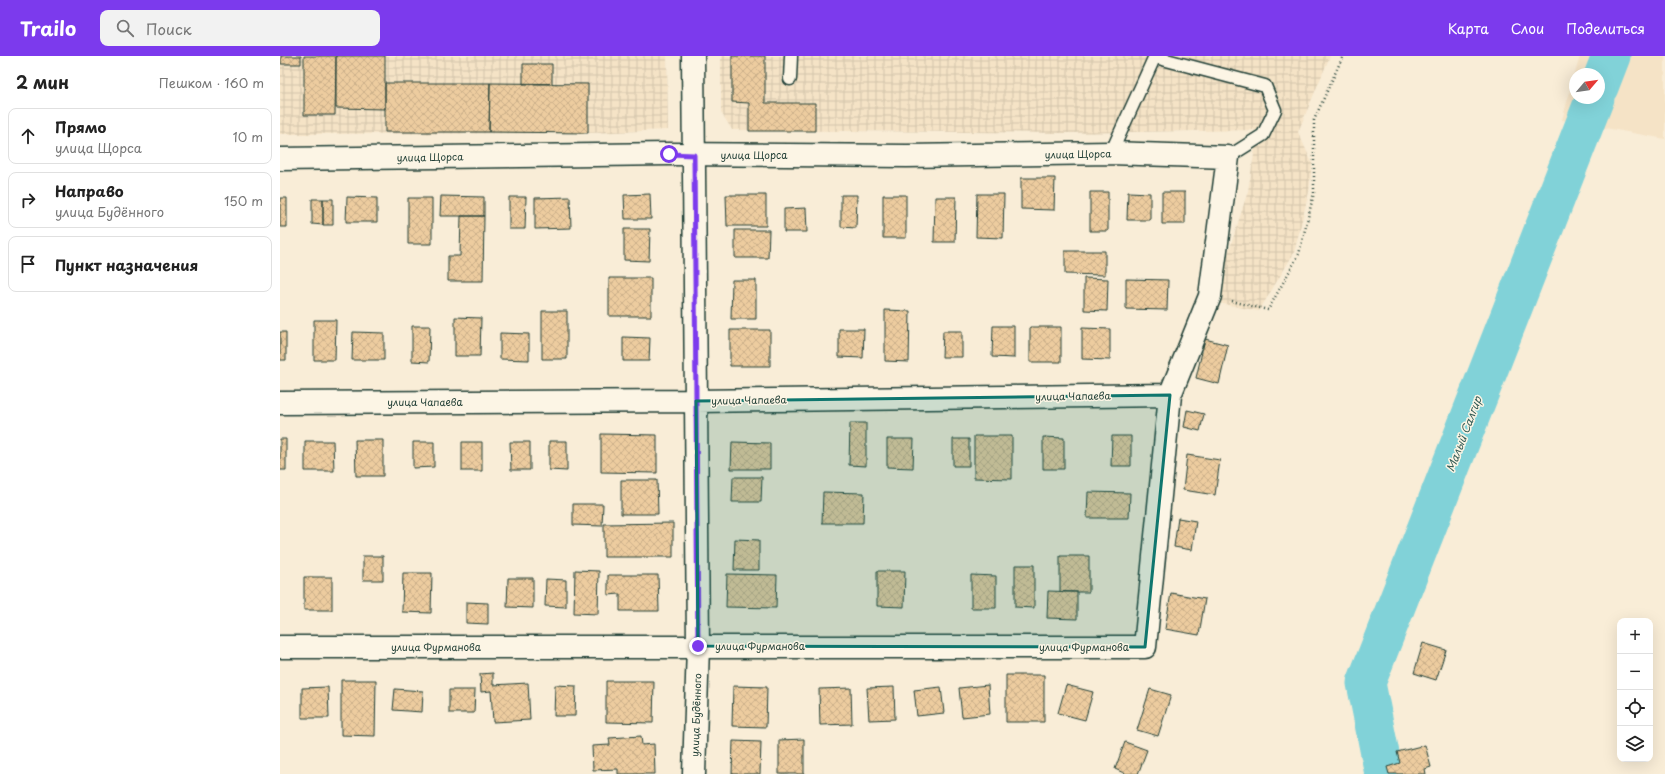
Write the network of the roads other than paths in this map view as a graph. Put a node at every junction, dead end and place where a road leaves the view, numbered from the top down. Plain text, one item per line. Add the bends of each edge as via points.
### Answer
1 (693, 56) edge
2 (791, 56) edge
3 (1155, 56) edge
4 (790, 79) dead end
5 (1111, 153) junction
6 (694, 155) junction
7 (1228, 157) junction
8 (280, 159) edge
9 (1170, 395) junction
10 (696, 401) junction
11 (280, 403) edge
12 (698, 646) junction
13 (280, 647) edge
14 (694, 774) edge

1 - 6 street, улица Будённого
2 - 4 lane
3 - 5 lane
3 - 7 lane via 1265,86 1275,110 1263,135
5 - 6 street, улица Щорса via 907,156
5 - 7 street, улица Щорса
6 - 8 street, улица Щорса
6 - 10 street, улица Будённого
7 - 9 street via 1210,296
9 - 10 street, улица Чапаева
9 - 12 street, улица Фурманова via 1145,647
10 - 11 street, улица Чапаева
10 - 12 street, улица Будённого
12 - 13 street, улица Фурманова
12 - 14 street, улица Будённого

